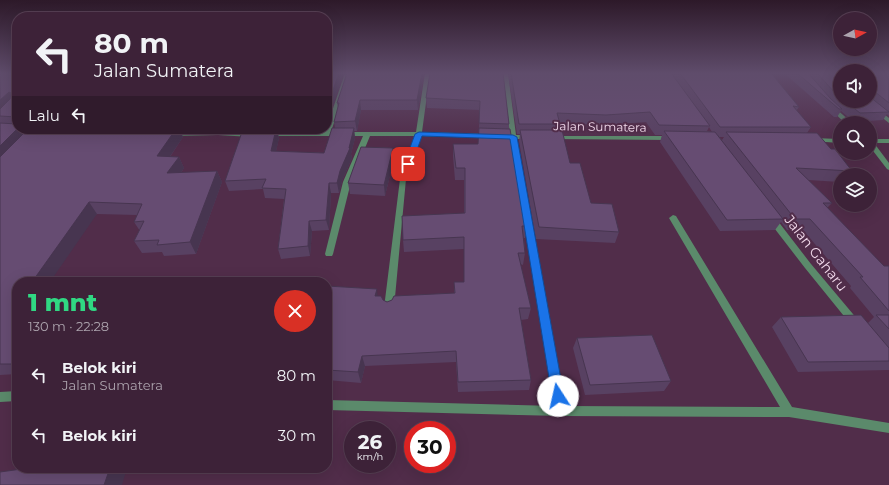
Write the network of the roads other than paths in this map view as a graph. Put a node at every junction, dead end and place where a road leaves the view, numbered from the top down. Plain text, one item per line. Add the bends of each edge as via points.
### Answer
1 (340, 96) edge
2 (425, 96) edge
3 (508, 96) edge
4 (828, 104) edge
5 (873, 108) edge
6 (841, 116) edge
7 (332, 121) edge
8 (889, 121) edge
9 (235, 134) edge
10 (328, 134) joint
11 (419, 134) junction
12 (367, 135) junction
13 (513, 137) junction
14 (537, 137) edge
15 (545, 138) edge
16 (680, 138) edge
17 (802, 140) edge
18 (833, 141) edge
19 (889, 141) edge
20 (877, 142) edge
21 (877, 152) edge
22 (889, 168) edge
23 (764, 208) edge
24 (673, 218) dead end
25 (329, 254) dead end
26 (389, 308) edge
27 (858, 327) edge
28 (12, 396) edge
29 (0, 397) edge
30 (332, 405) edge
31 (561, 411) junction
32 (789, 412) junction
33 (889, 428) edge

1 - 7 street
2 - 11 street
3 - 13 street
4 - 6 street
5 - 8 street
9 - 10 street, Jalan Sumatera
10 - 12 street, Jalan Sumatera
11 - 12 street, Jalan Sumatera
11 - 13 street, Jalan Sumatera
11 - 26 street via 403,178
12 - 25 street via 347,182
13 - 14 street, Jalan Sumatera
13 - 31 street
15 - 16 street, Jalan Sumatera
17 - 18 street
19 - 20 street
21 - 22 street
23 - 27 street, Jalan Gaharu
24 - 32 street
28 - 29 street
30 - 31 street
31 - 32 street
32 - 33 street

